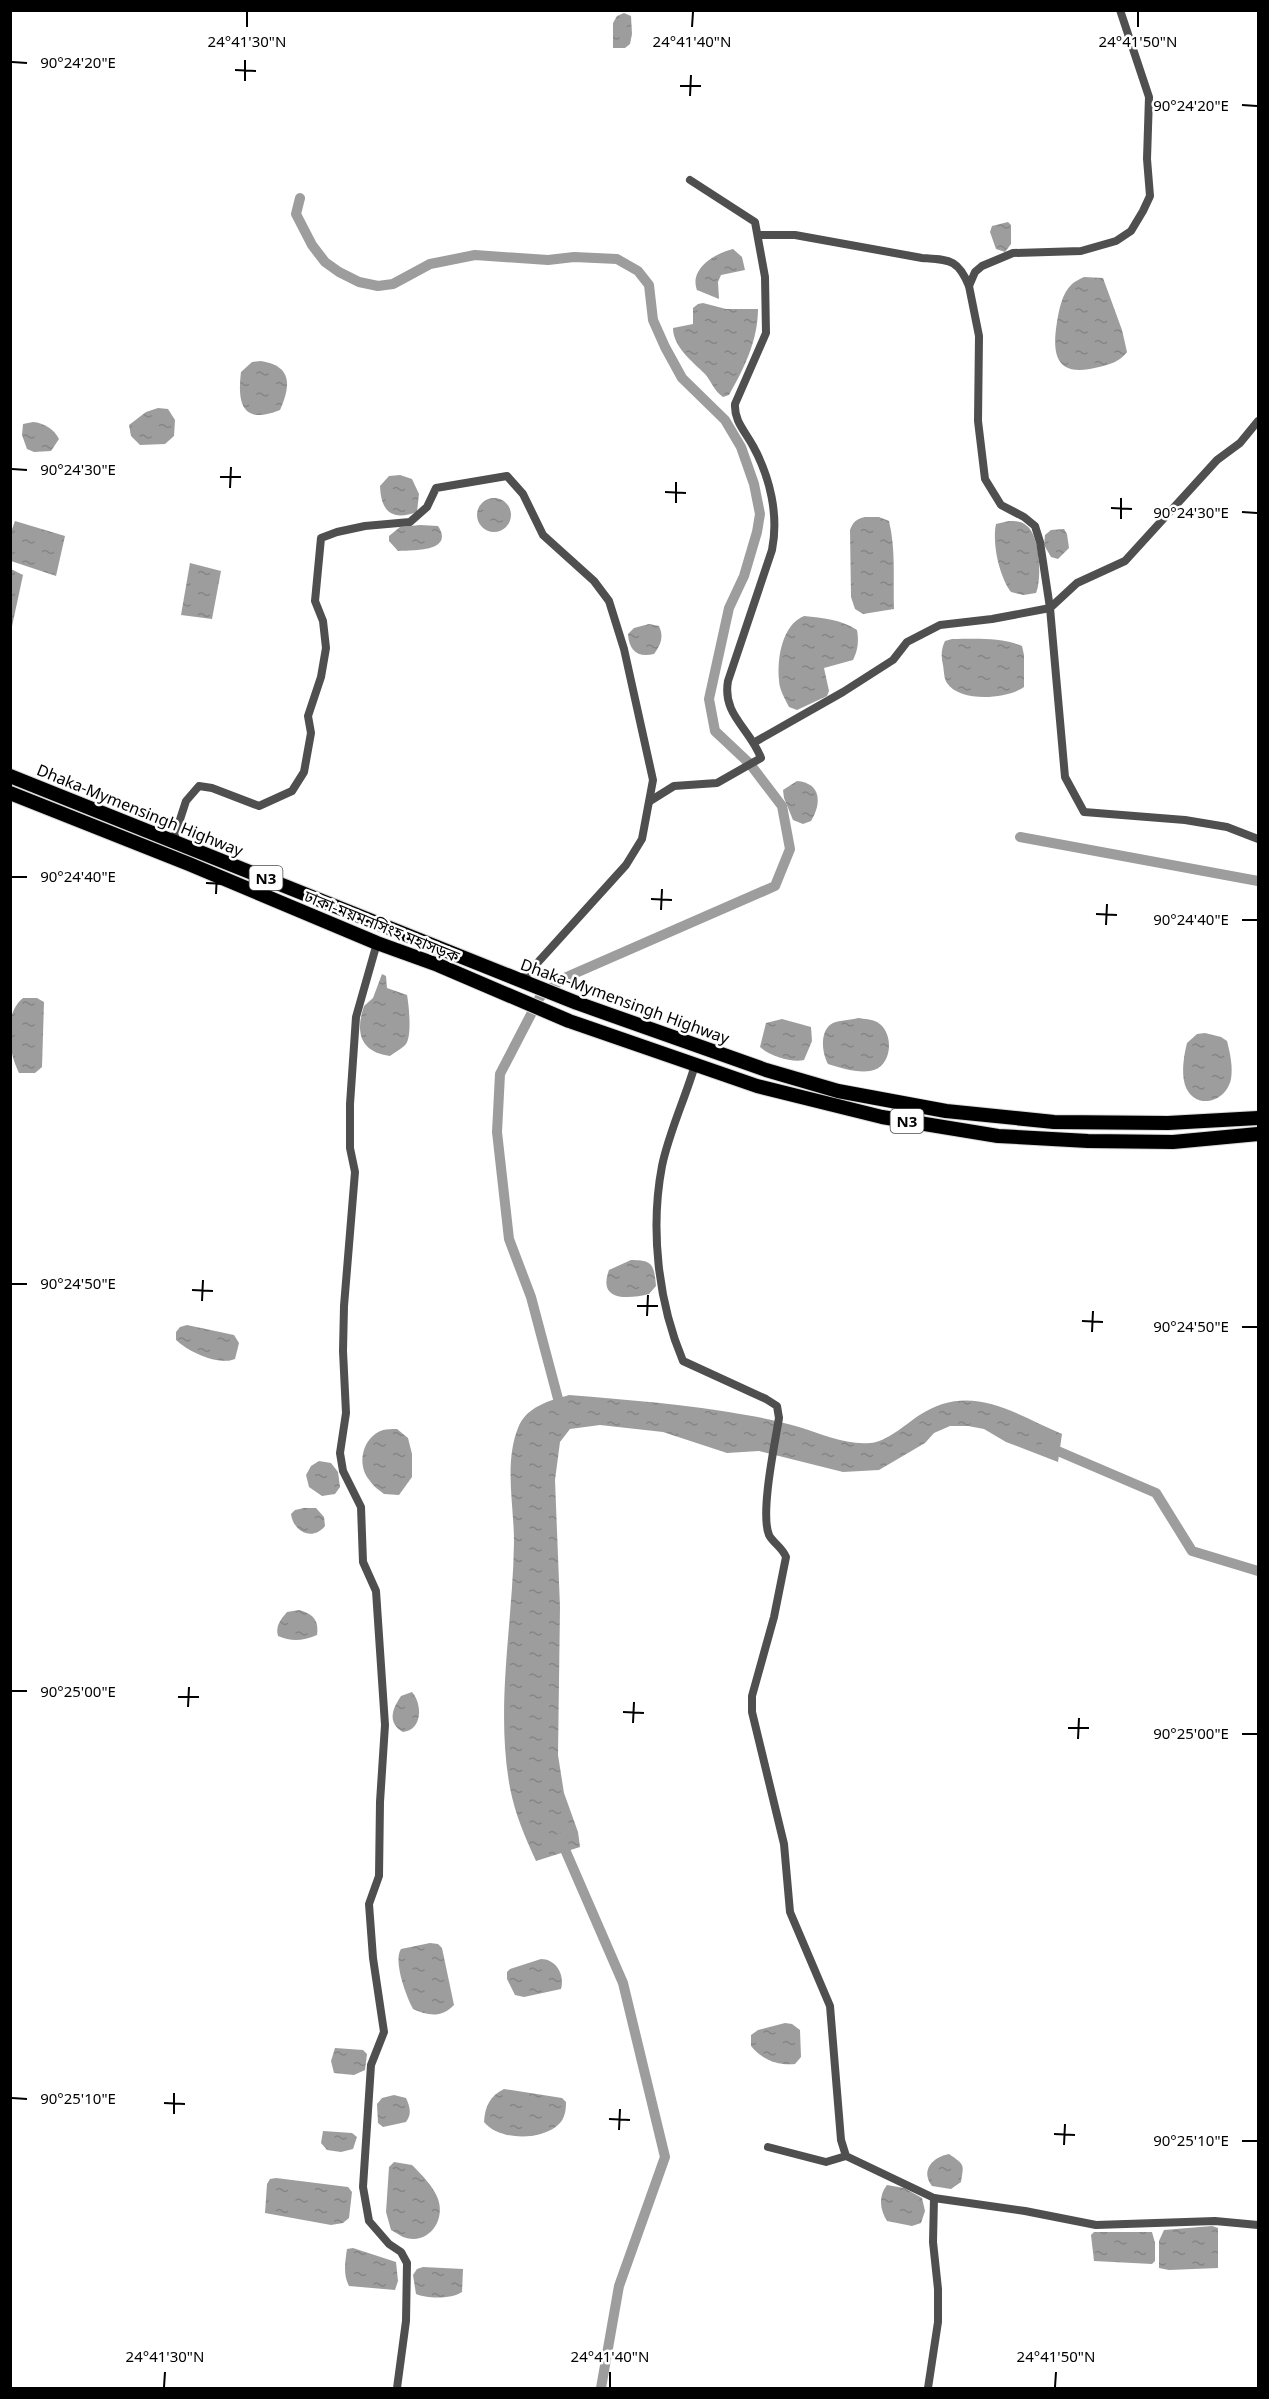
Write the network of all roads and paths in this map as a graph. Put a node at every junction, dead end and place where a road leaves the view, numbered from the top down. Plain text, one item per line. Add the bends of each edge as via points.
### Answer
1 (1120, 10) edge
2 (690, 180) dead end
3 (758, 235) junction
4 (969, 286) junction
5 (1258, 421) edge
6 (1050, 608) junction
7 (755, 742) junction
8 (10, 776) edge
9 (10, 793) edge
10 (650, 801) junction
11 (1258, 839) edge
12 (173, 841) junction
13 (377, 943) junction
14 (521, 981) junction
15 (695, 1065) junction
16 (1258, 1118) edge
17 (1258, 1134) edge
18 (768, 2147) dead end
19 (846, 2156) junction
20 (934, 2198) junction
21 (1258, 2225) edge
22 (397, 2388) edge
23 (928, 2388) edge

1 - 4 street via 1149,97 1150,196 1143,211 1131,231 1116,241 1081,251 1013,253 982,266
2 - 3 street via 755,222
3 - 4 street via 795,235 943,259 962,269
3 - 7 street via 766,333 735,404 734,415 754,447 771,492 775,534 725,694 738,721
4 - 6 street via 979,336 978,410 985,480 1001,505 1035,526
5 - 6 street via 1240,443 1216,460 1125,561 1077,583
6 - 7 street via 940,625 908,642 893,660 843,692
6 - 11 street via 1065,777 1084,812 1185,820 1227,827
7 - 10 street via 761,758 739,771 717,783 674,786
8 - 12 highway, Dhaka-Mymensingh Highway / N3
9 - 13 highway, ঢাকা-ময়মনসিংহ মহাসড়ক / N3
10 - 12 street via 653,780 624,649 609,601 594,581 543,535 523,494 507,476 436,488 427,507 410,522 365,526 321,538 315,601 323,621 326,648 308,716 310,733 304,772 292,791 259,806 199,786 186,801
10 - 14 street via 642,840 626,866
12 - 14 highway, Dhaka-Mymensingh Highway / N3
13 - 15 highway, ঢাকা-ময়মনসিংহ মহাসড়ক / N3 via 569,1021
13 - 22 street via 356,1017 350,1104 350,1148 355,1172 344,1306 346,1413 340,1453 343,1471 360,1507 363,1562 376,1591 385,1725 379,1876 369,1904 384,2032 371,2065 363,2187 369,2221 407,2263 406,2320
14 - 16 highway, Dhaka-Mymensingh Highway / N3 via 797,1079 946,1112 1053,1122 1168,1123
15 - 17 highway, N3 via 757,1086 882,1117 998,1136 1173,1142
15 - 19 street via 662,1165 657,1198 664,1300 683,1361 777,1406 779,1418 767,1522 769,1536 786,1557 752,1696 752,1712 784,1844 790,1912 830,2006 841,2140
18 - 19 street via 826,2162
19 - 20 street
20 - 21 street via 1096,2225 1215,2221
20 - 23 street via 938,2322

